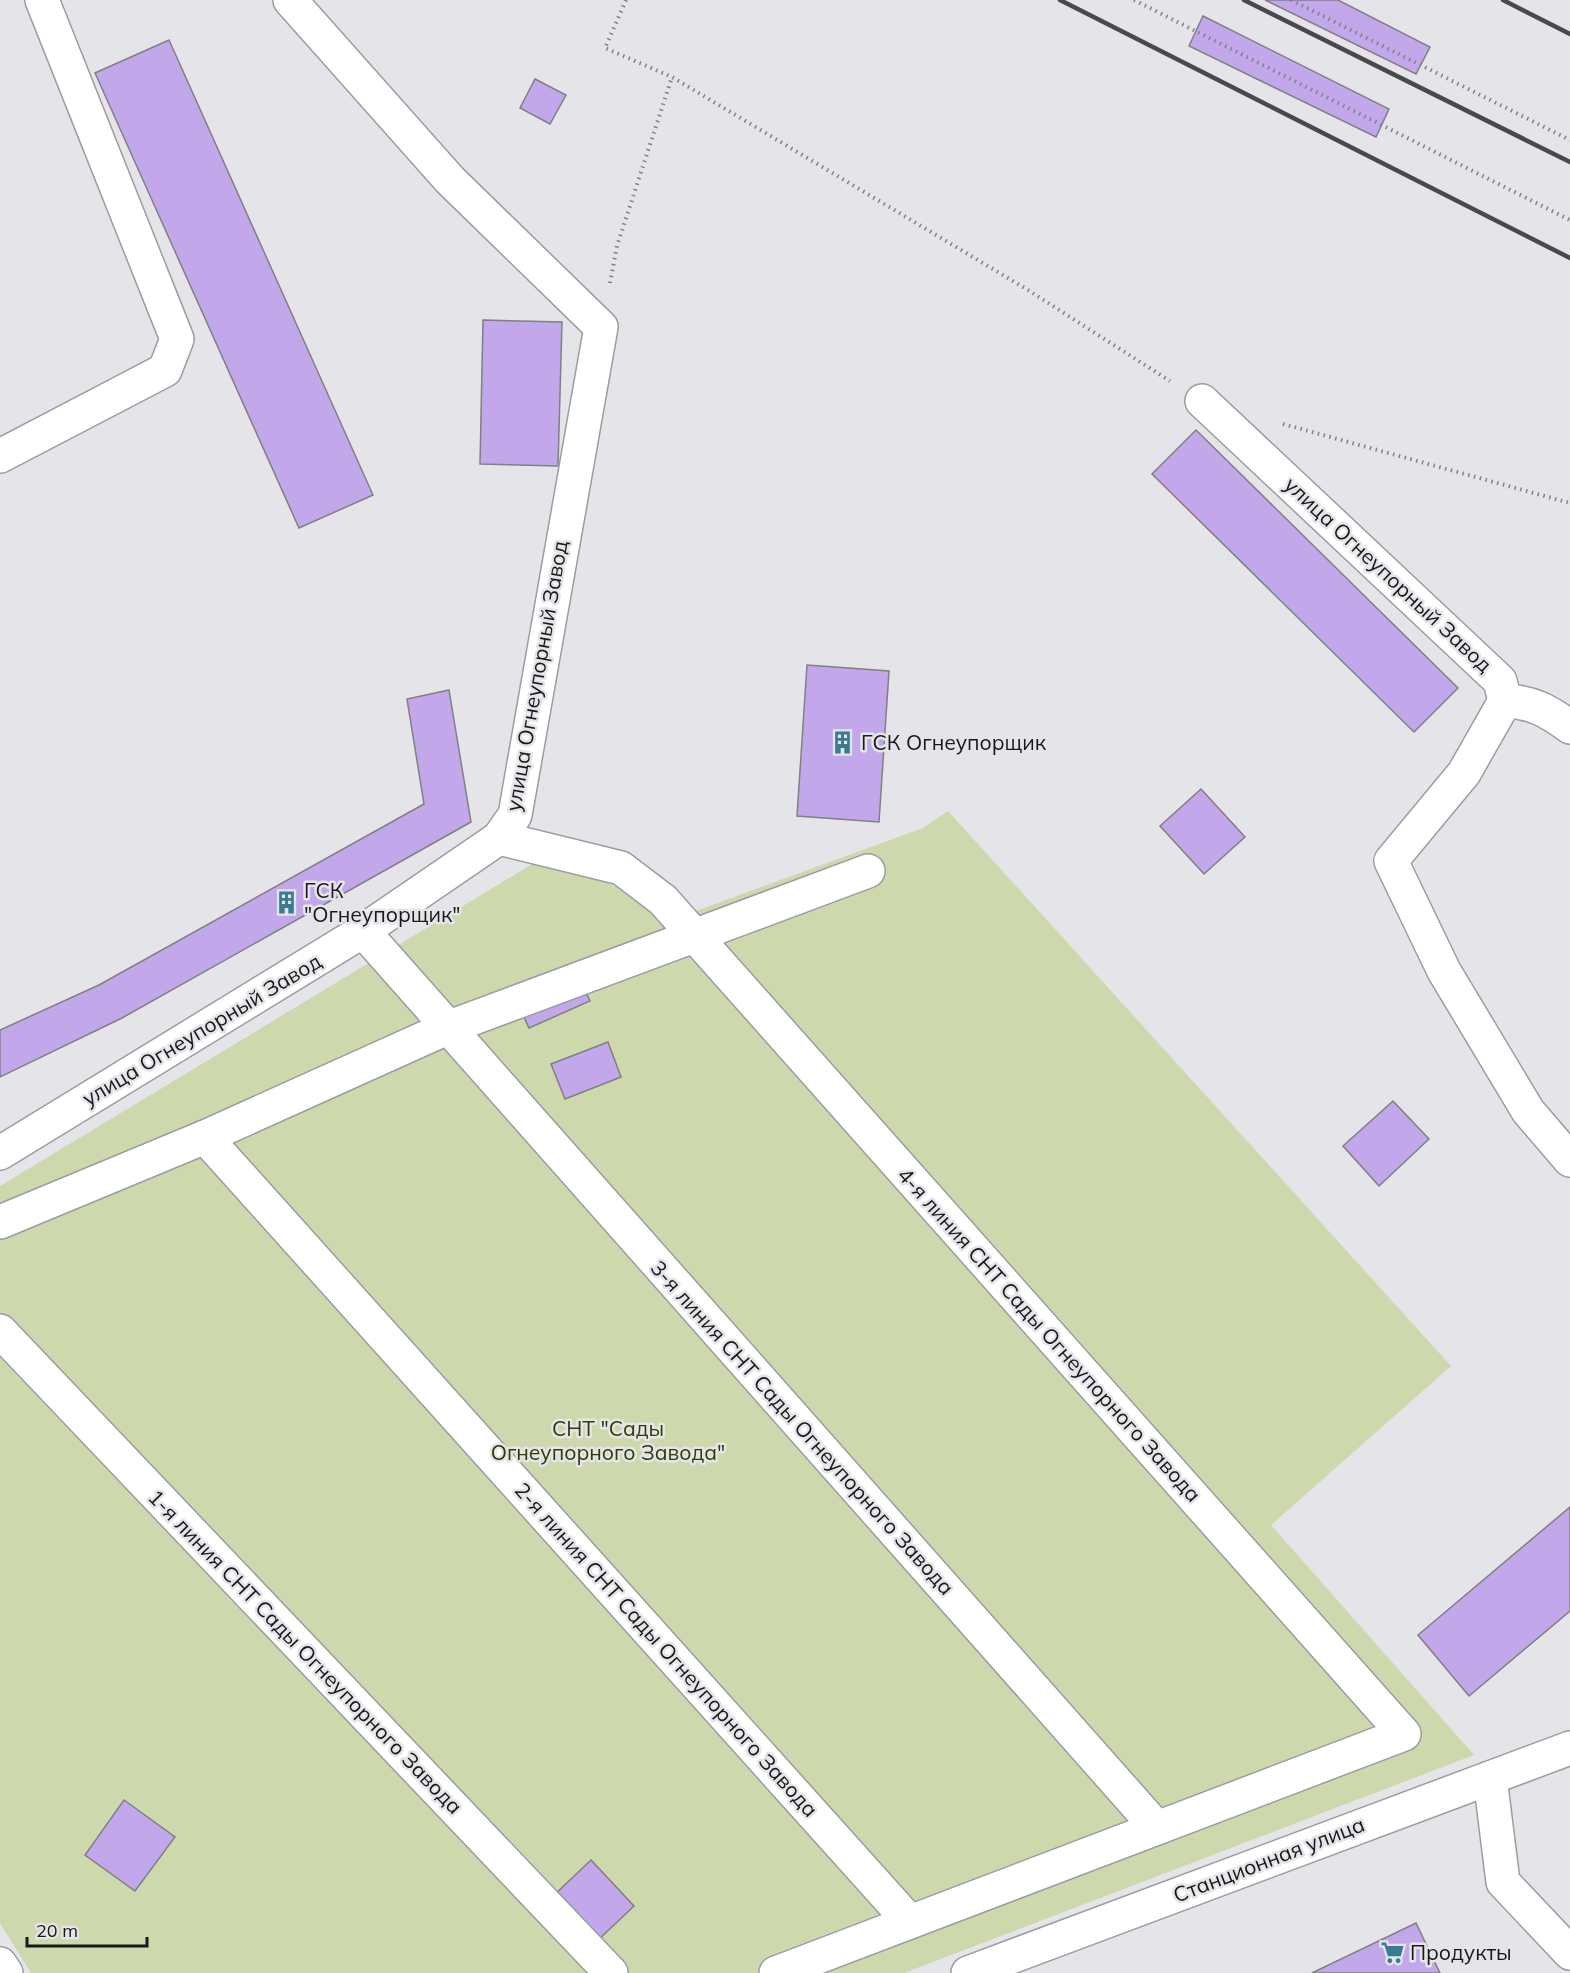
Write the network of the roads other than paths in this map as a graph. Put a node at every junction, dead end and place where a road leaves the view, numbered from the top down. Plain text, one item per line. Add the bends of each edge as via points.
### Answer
1 (42, 0) edge
2 (291, 0) edge
3 (1202, 401) road end
4 (0, 456) edge
5 (1505, 700) junction
6 (1570, 727) edge
7 (499, 838) junction
8 (868, 871) dead end
9 (363, 931) junction
10 (693, 935) junction
11 (447, 1028) junction
12 (205, 1137) junction
13 (0, 1153) edge
14 (1570, 1160) edge
15 (0, 1222) edge
16 (0, 1331) edge
17 (1570, 1748) edge
18 (1490, 1778) junction
19 (1156, 1828) junction
20 (910, 1922) junction
21 (1570, 1953) edge
22 (0, 1964) edge
23 (6, 1973) edge
24 (611, 1973) edge
25 (776, 1973) edge
26 (968, 1973) edge

1 - 4 street via 177,339 165,370
2 - 7 street, улица Огнеупорный Завод via 450,180 601,327 515,815
3 - 5 street, улица Огнеупорный Завод via 1500,681
5 - 6 street via 1544,708
5 - 14 street via 1464,773 1390,861 1444,971 1522,1101
7 - 9 street, улица Огнеупорный Завод
7 - 10 street, 4-я линия СНТ Сады Огнеупорного Завода via 621,868 663,900
8 - 10 street
9 - 11 street, 3-я линия СНТ Сады Огнеупорного Завода
9 - 13 street, улица Огнеупорный Завод
10 - 11 street
10 - 19 street, 4-я линия СНТ Сады Огнеупорного Завода via 1404,1734
11 - 12 street
11 - 19 street, 3-я линия СНТ Сады Огнеупорного Завода
12 - 15 street
12 - 20 street, 2-я линия СНТ Сады Огнеупорного Завода
16 - 24 street, 1-я линия СНТ Сады Огнеупорного Завода
17 - 18 street, Станционная улица
18 - 21 street via 1503,1882
18 - 26 street, Станционная улица
19 - 20 street
20 - 25 street
22 - 23 street

